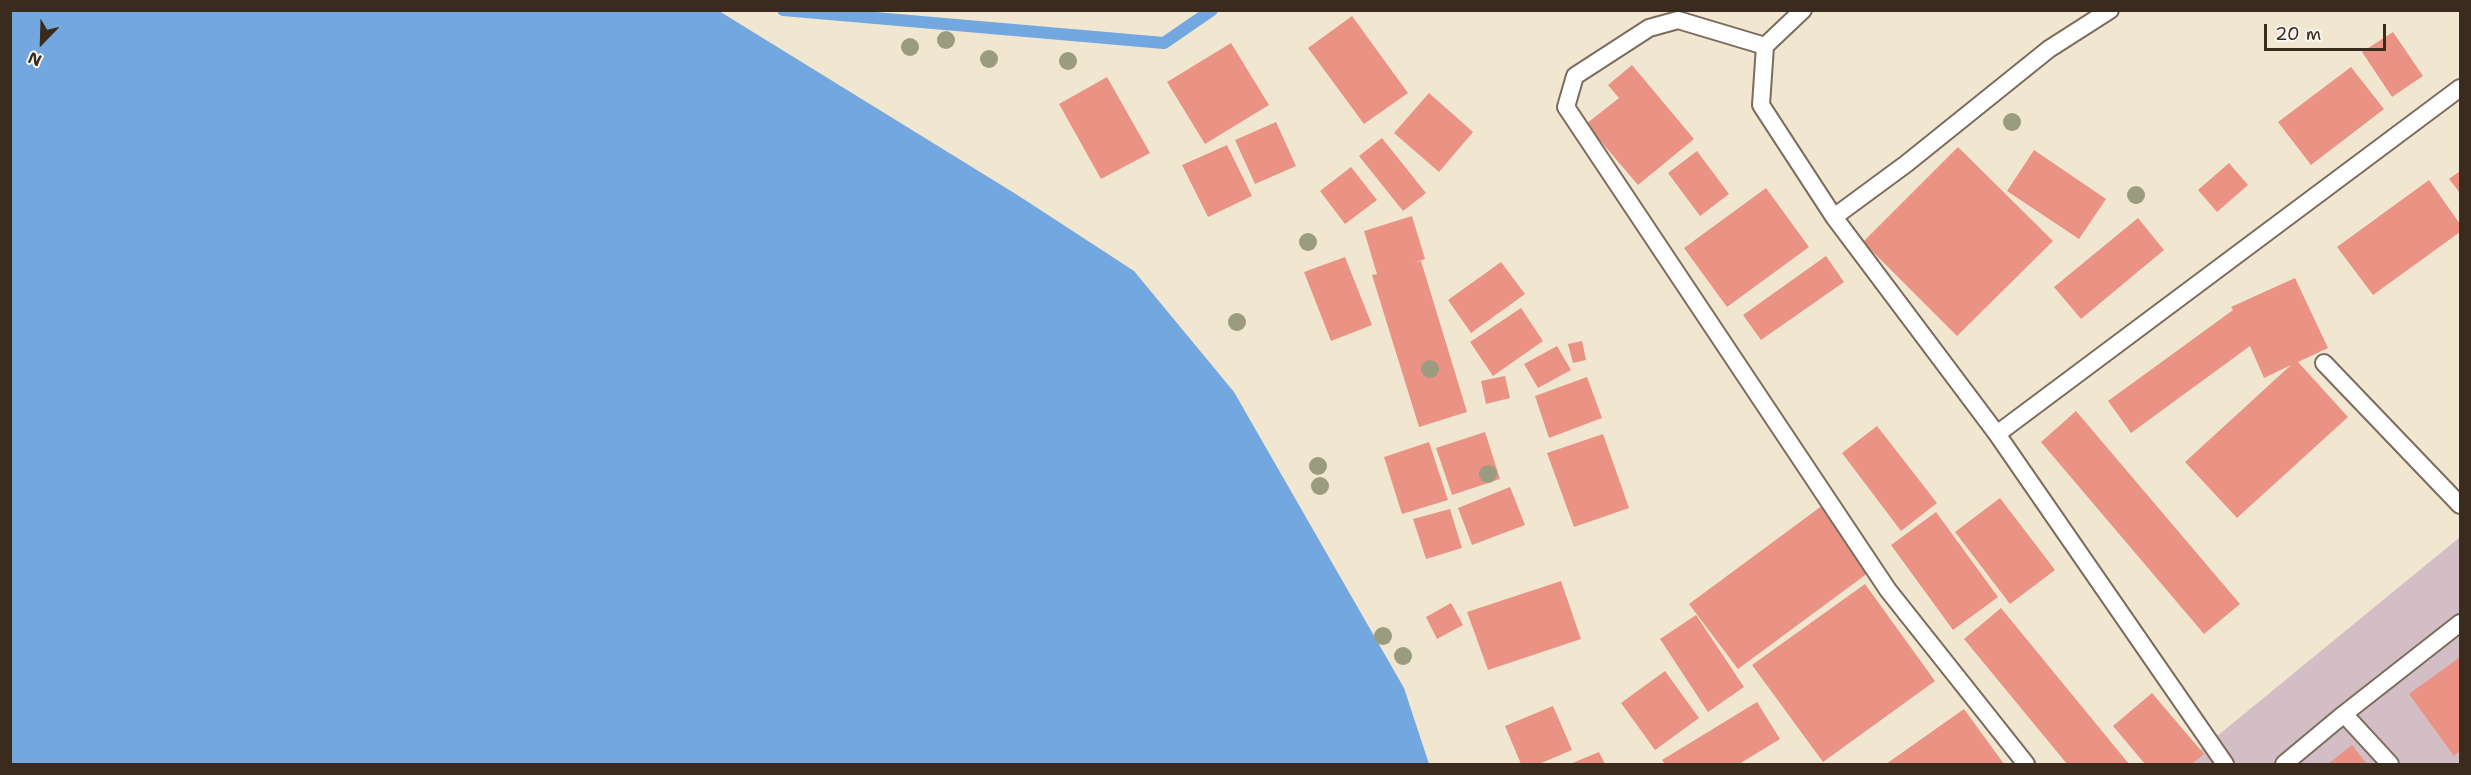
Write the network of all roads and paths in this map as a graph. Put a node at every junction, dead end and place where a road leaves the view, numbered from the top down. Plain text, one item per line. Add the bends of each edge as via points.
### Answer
1 (1803, 10) edge
2 (2110, 10) edge
3 (1765, 46) junction
4 (2460, 88) edge
5 (1834, 217) junction
6 (2324, 363) dead end
7 (1997, 434) junction
8 (2460, 505) edge
9 (2460, 623) edge
10 (2344, 714) junction
11 (2026, 765) edge
12 (2225, 765) edge
13 (2284, 765) edge
14 (2390, 765) edge

1 - 3 lane
2 - 5 lane via 2049,49
3 - 5 lane via 1761,105
3 - 11 lane via 1678,20 1649,28 1575,76 1566,107 1888,590
4 - 7 lane
5 - 7 lane
6 - 8 lane
7 - 12 lane
9 - 10 lane
10 - 13 lane
10 - 14 lane

